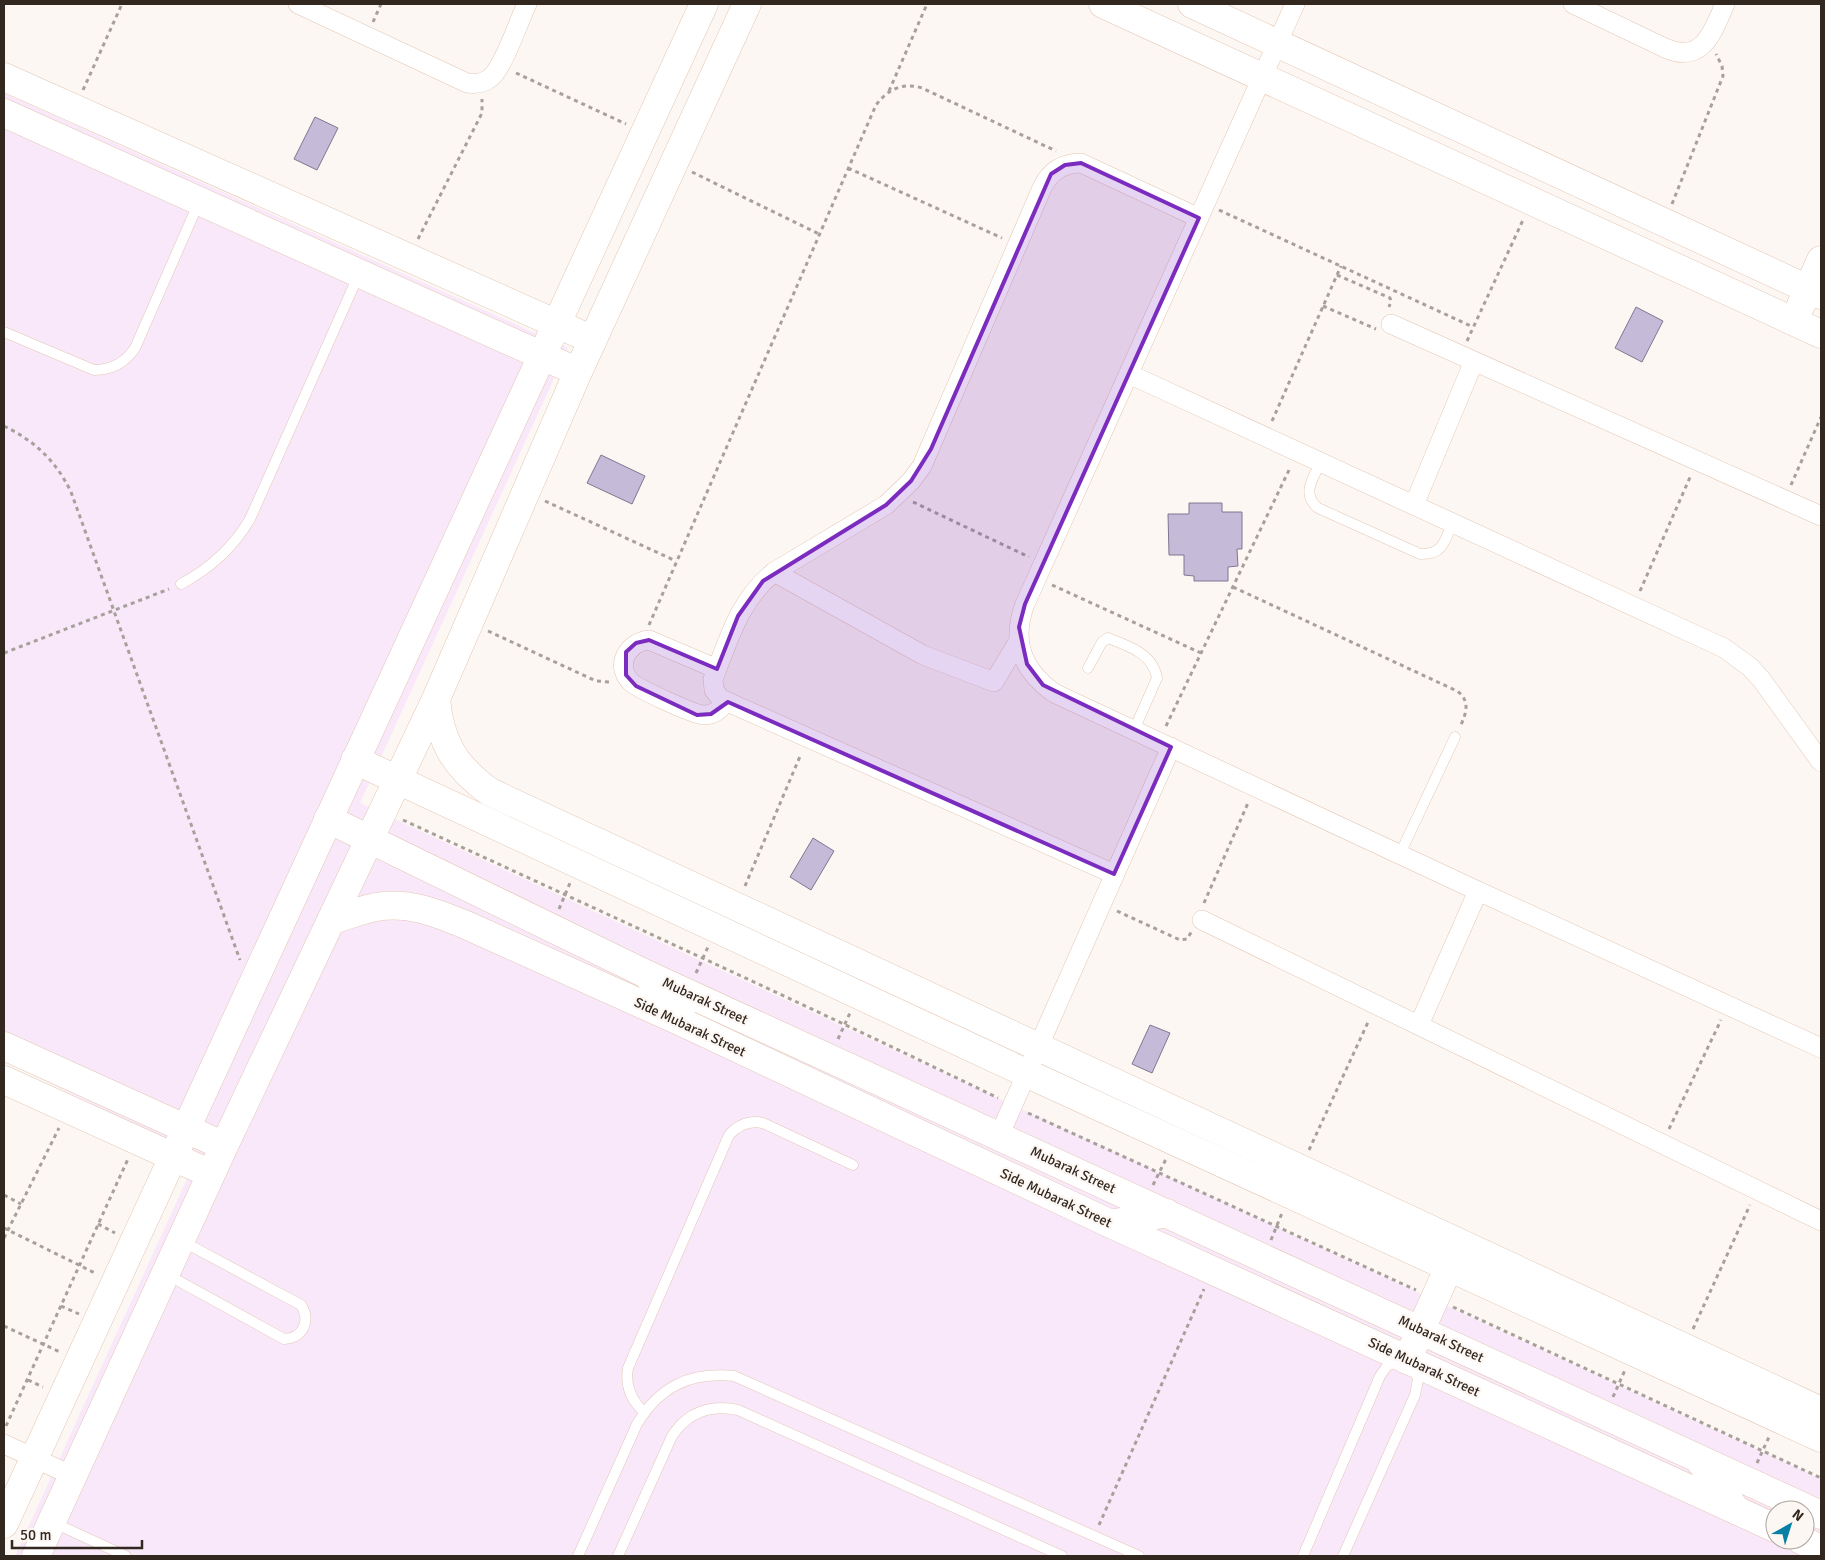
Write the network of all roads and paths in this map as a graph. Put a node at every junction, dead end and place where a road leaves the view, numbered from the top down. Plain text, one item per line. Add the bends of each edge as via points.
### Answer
1 (122, 4) edge
2 (298, 4) edge
3 (527, 4) edge
4 (704, 4) edge
5 (747, 4) edge
6 (927, 4) edge
7 (1102, 4) edge
8 (1192, 4) edge
9 (1294, 4) edge
10 (1573, 4) edge
11 (1725, 4) edge
12 (1277, 43) junction
13 (1703, 46) junction
14 (499, 66) junction
15 (4, 77) edge
16 (1262, 78) junction
17 (474, 84) junction
18 (888, 92) junction
19 (75, 108) junction
20 (4, 113) edge
21 (645, 132) junction
22 (1082, 163) junction
23 (674, 164) junction
24 (848, 168) junction
25 (199, 201) junction
26 (1532, 201) junction
27 (1203, 211) junction
28 (1665, 223) junction
29 (820, 234) junction
30 (1017, 245) junction
31 (409, 258) junction
32 (1821, 260) edge
33 (1341, 266) junction
34 (359, 274) junction
35 (1337, 275) junction
36 (1815, 292) edge
37 (1323, 306) junction
38 (1385, 321) junction
39 (557, 324) junction
40 (1473, 327) junction
41 (1814, 328) edge
42 (4, 332) edge
43 (593, 340) junction
44 (542, 356) junction
45 (1467, 358) junction
46 (578, 372) junction
47 (1129, 374) junction
48 (1821, 417) edge
49 (4, 426) edge
50 (1265, 436) junction
51 (1298, 451) junction
52 (1697, 461) junction
53 (1321, 462) junction
54 (526, 492) junction
55 (899, 495) junction
56 (1784, 500) junction
57 (1414, 505) junction
58 (1821, 516) edge
59 (1452, 523) junction
60 (676, 561) junction
61 (1040, 571) junction
62 (774, 572) junction
63 (181, 584) joint
64 (1233, 587) junction
65 (1633, 606) junction
66 (114, 610) junction
67 (469, 622) junction
68 (642, 640) junction
69 (1019, 640) junction
70 (4, 653) edge
71 (1201, 653) junction
72 (1088, 668) dead end
73 (718, 669) junction
74 (626, 675) junction
75 (436, 699) junction
76 (726, 702) junction
77 (1134, 730) junction
78 (808, 737) junction
79 (1455, 737) joint
80 (1165, 744) junction
81 (355, 760) junction
82 (1821, 762) edge
83 (397, 780) junction
84 (1256, 787) junction
85 (382, 810) junction
86 (328, 819) junction
87 (369, 838) junction
88 (1400, 854) junction
89 (577, 864) junction
90 (1114, 874) junction
91 (1478, 891) junction
92 (565, 895) junction
93 (1102, 904) junction
94 (736, 907) junction
95 (1199, 918) junction
96 (331, 920) junction
97 (552, 927) junction
98 (717, 928) junction
99 (702, 960) junction
100 (646, 974) junction
101 (250, 989) junction
102 (687, 992) junction
103 (858, 994) junction
104 (1376, 1004) junction
105 (1727, 1006) junction
106 (686, 1024) junction
107 (845, 1024) junction
108 (1419, 1025) junction
109 (4, 1046) edge
110 (1038, 1047) junction
111 (1821, 1048) edge
112 (830, 1058) junction
113 (1026, 1073) junction
114 (4, 1080) edge
115 (1012, 1105) junction
116 (69, 1110) junction
117 (186, 1129) junction
118 (999, 1136) junction
119 (137, 1140) junction
120 (1174, 1141) junction
121 (1662, 1143) junction
122 (224, 1146) junction
123 (173, 1157) junction
124 (853, 1165) dead end
125 (1300, 1169) junction
126 (1160, 1172) junction
127 (211, 1174) junction
128 (1757, 1190) junction
129 (1290, 1194) junction
130 (4, 1195) edge
131 (21, 1204) junction
132 (1156, 1208) junction
133 (1821, 1221) edge
134 (1111, 1224) junction
135 (1276, 1225) junction
136 (6, 1229) edge
137 (4, 1238) edge
138 (180, 1240) junction
139 (1264, 1257) junction
140 (79, 1265) junction
141 (1449, 1267) junction
142 (1212, 1270) junction
143 (165, 1274) junction
144 (115, 1282) junction
145 (1435, 1299) junction
146 (4, 1326) edge
147 (1421, 1330) junction
148 (44, 1345) junction
149 (1684, 1348) junction
150 (1634, 1352) junction
151 (1407, 1360) junction
152 (79, 1361) junction
153 (1619, 1383) junction
154 (1821, 1411) edge
155 (644, 1412) junction
156 (1605, 1414) junction
157 (1778, 1418) junction
158 (4, 1432) edge
159 (1821, 1438) edge
160 (4, 1444) edge
161 (1763, 1451) junction
162 (1697, 1456) junction
163 (34, 1458) junction
164 (72, 1476) junction
165 (1821, 1478) edge
166 (1748, 1481) junction
167 (1737, 1511) junction
168 (1821, 1515) edge
169 (51, 1522) junction
170 (4, 1524) edge
171 (1765, 1524) edge
172 (1094, 1536) junction
173 (36, 1556) edge
174 (126, 1556) edge
175 (578, 1556) edge
176 (618, 1556) edge
177 (1062, 1556) edge
178 (1139, 1556) edge
179 (1303, 1556) edge
180 (1343, 1556) edge

1 - 19 path
2 - 17 street
3 - 14 street
4 - 21 main road
5 - 23 main road
6 - 18 path
7 - 16 main road
8 - 12 main road
9 - 12 street
10 - 13 street via 1672,51 1688,52
11 - 13 street
12 - 16 street
12 - 28 main road
13 - 28 path via 1719,57 1723,76
14 - 17 street via 489,78
14 - 21 path
15 - 19 main road
16 - 26 main road
16 - 27 street
17 - 31 path via 482,95 482,113
18 - 22 path via 914,85
18 - 24 path via 876,105
19 - 31 main road
20 - 25 main road
21 - 39 main road
22 - 27 street
22 - 30 street via 1065,165 1046,180
23 - 29 path
23 - 43 main road
24 - 29 path
24 - 30 path
25 - 34 main road
25 - 42 lane via 135,348 118,365 94,370
26 - 40 path
26 - 41 main road
27 - 33 path
27 - 47 street
28 - 36 main road
29 - 60 path
30 - 55 street via 922,466
31 - 39 main road
32 - 36 main road
33 - 35 path
33 - 40 path
34 - 44 main road
34 - 63 lane via 250,519 223,555
35 - 37 path
35 - 38 path via 1390,298
36 - 41 main road
37 - 38 path via 1374,329
37 - 50 path
38 - 45 street
39 - 43 main road
39 - 44 main road
40 - 45 path
43 - 46 main road
44 - 46 main road
44 - 81 main road
45 - 52 street
45 - 57 street
46 - 54 main road
47 - 50 street
47 - 61 street
48 - 56 path
49 - 66 path via 35,445 65,479
50 - 51 street
51 - 53 street
51 - 64 path
52 - 56 street
52 - 65 path
53 - 57 street
53 - 59 lane via 1309,485 1313,504 1318,508 1428,555 1441,548
54 - 60 path
54 - 67 main road
55 - 61 path
55 - 62 street
56 - 58 street
57 - 59 street
59 - 65 street
60 - 68 path
61 - 69 street via 1021,615
61 - 71 path
62 - 69 street via 923,655 994,682
62 - 73 street via 763,581 738,616
63 - 66 path
64 - 71 path
64 - 79 path via 1457,691 1467,709
65 - 82 street via 1737,656 1761,680
66 - 70 path
66 - 101 path
67 - 74 path via 596,681 609,682
67 - 75 main road
68 - 73 street
68 - 74 street via 626,652
69 - 77 street via 1026,664 1043,685
71 - 80 path
72 - 77 lane via 1102,642 1108,638 1140,652 1151,662 1157,678
73 - 76 street via 714,690
74 - 76 street via 636,686 697,715 711,714
75 - 83 main road
75 - 94 main road via 443,736 451,753 475,781 490,792
76 - 78 street
77 - 80 street
78 - 90 street
78 - 94 path
79 - 88 lane
80 - 84 street
80 - 90 street
81 - 83 main road
81 - 86 main road
83 - 85 main road
83 - 89 main road
84 - 88 street
84 - 95 path
85 - 87 main road
85 - 92 path
86 - 87 main road, Mubarak Street
86 - 101 main road
87 - 96 main road
87 - 97 main road, Mubarak Street
88 - 91 street
89 - 92 path
89 - 98 main road
90 - 93 street
91 - 105 street
91 - 108 street
92 - 97 path
92 - 99 path
93 - 95 path via 1180,940 1187,939
93 - 110 street
94 - 110 main road
95 - 104 street
96 - 106 main road, Side Mubarak Street via 393,905 437,913
96 - 122 main road
97 - 100 main road, Mubarak Street
98 - 99 path
98 - 103 main road
99 - 102 path
99 - 107 path
100 - 102 main road, Mubarak Street
100 - 106 main road
101 - 117 main road
102 - 112 main road, Mubarak Street
103 - 107 path
103 - 113 main road
104 - 108 street
104 - 125 path
105 - 111 street
105 - 121 path
106 - 134 main road, Side Mubarak Street
107 - 112 path
107 - 115 path
108 - 121 street
109 - 117 main road
110 - 113 street
110 - 125 main road
112 - 118 main road, Mubarak Street
113 - 115 street
113 - 120 main road
114 - 116 main road
115 - 118 street
115 - 126 path
116 - 119 main road
116 - 131 path
117 - 122 main road
117 - 123 main road
118 - 132 main road, Mubarak Street
119 - 123 main road
119 - 140 path
120 - 126 path
120 - 129 main road
121 - 128 street
122 - 127 main road
123 - 127 main road
123 - 144 main road
124 - 155 lane via 763,1123 741,1125 729,1135 628,1368 629,1392
125 - 149 main road
126 - 132 path
126 - 135 path
127 - 138 main road
128 - 133 street
128 - 149 path
129 - 135 path
129 - 141 main road
130 - 131 path
131 - 136 path
132 - 134 main road
132 - 139 main road, Mubarak Street
134 - 142 main road, Side Mubarak Street
135 - 139 path
135 - 145 path
136 - 137 path
136 - 140 path
138 - 143 main road
138 - 143 lane via 301,1305 306,1316 304,1328 296,1336 284,1339
139 - 147 main road, Mubarak Street
140 - 144 path
140 - 148 path
141 - 145 main road
141 - 150 main road
142 - 151 main road, Side Mubarak Street
142 - 172 path
143 - 164 main road
144 - 152 main road
145 - 147 main road
145 - 153 path
146 - 148 path
147 - 151 main road
147 - 156 main road, Mubarak Street
148 - 152 path
148 - 158 path
149 - 154 main road
150 - 153 path
150 - 157 main road
151 - 167 main road, Side Mubarak Street
151 - 179 lane via 1392,1363 1380,1376
151 - 180 lane via 1416,1371 1418,1387
152 - 163 main road
153 - 156 path
153 - 161 path
155 - 172 lane via 664,1393 689,1379 734,1376
155 - 175 lane
156 - 162 main road, Mubarak Street
157 - 159 main road
157 - 161 path
160 - 163 street
161 - 165 path
161 - 166 path
162 - 166 main road, Mubarak Street
162 - 167 main road
163 - 164 street
163 - 170 main road
164 - 169 main road
166 - 168 main road, Mubarak Street
167 - 171 main road, Side Mubarak Street
169 - 173 main road
169 - 174 lane
172 - 178 lane
176 - 177 lane via 672,1436 694,1414 716,1407 738,1410

